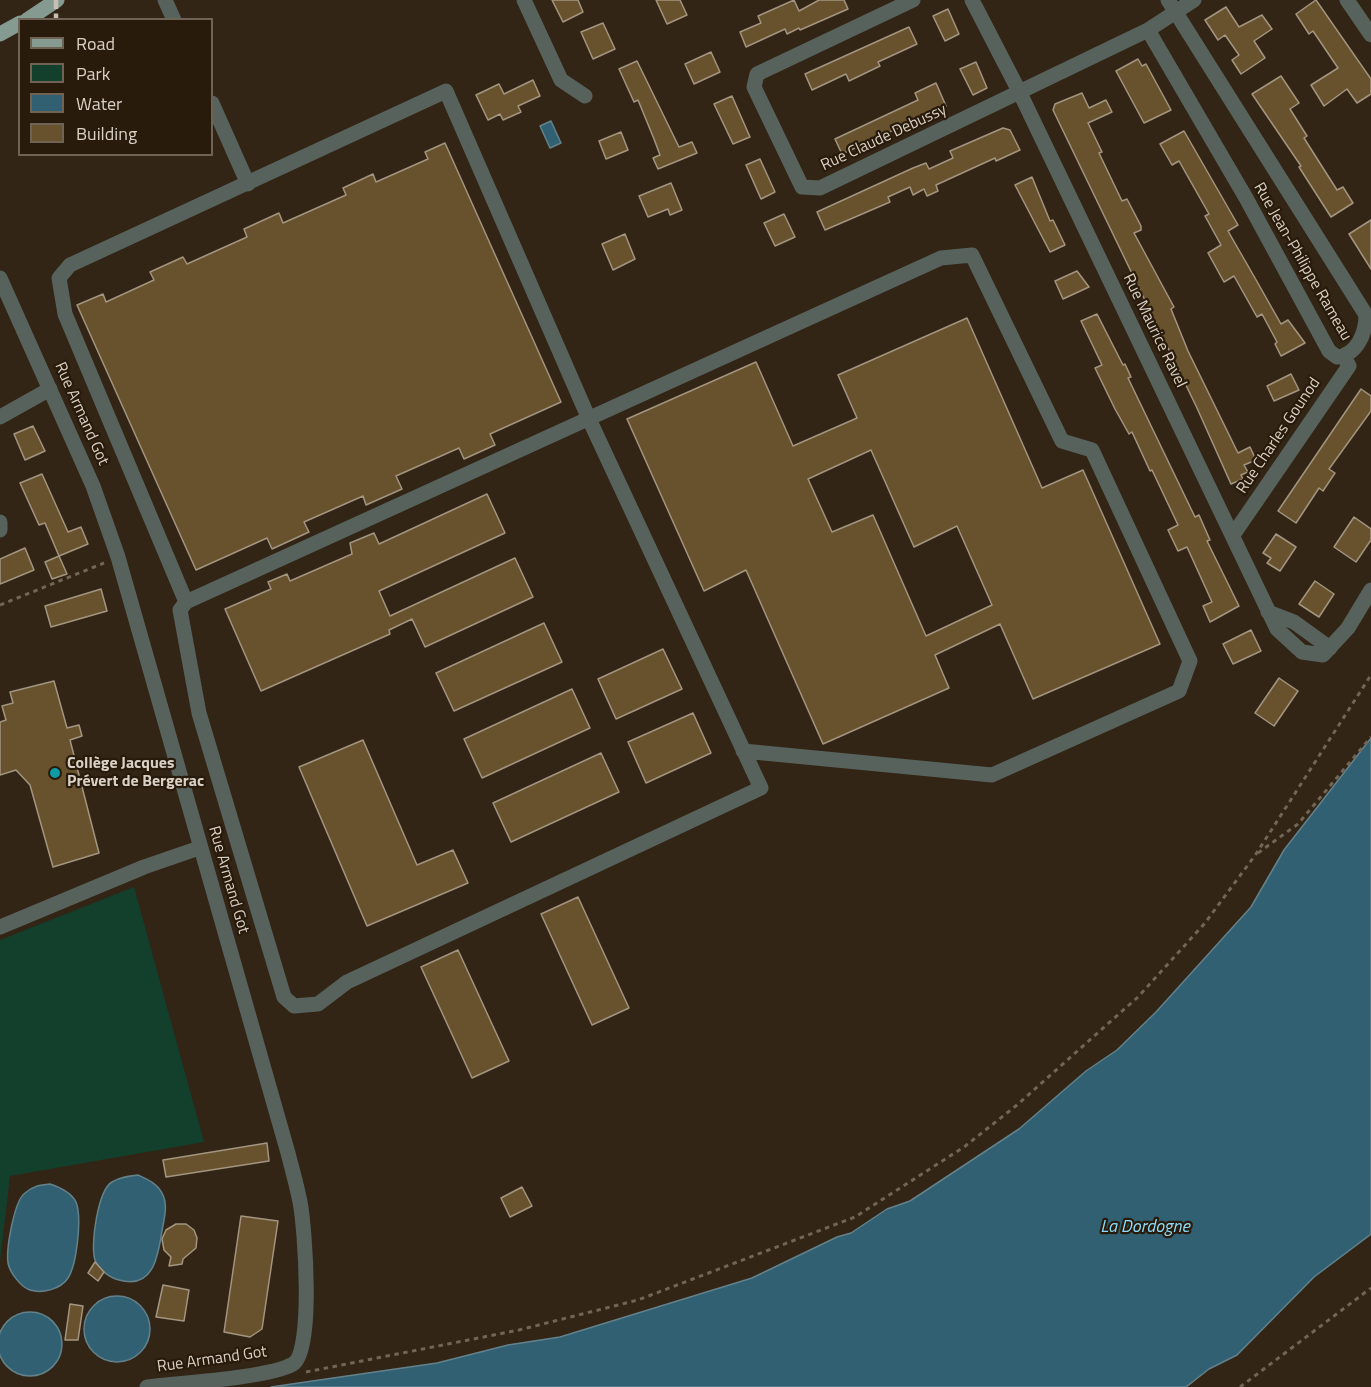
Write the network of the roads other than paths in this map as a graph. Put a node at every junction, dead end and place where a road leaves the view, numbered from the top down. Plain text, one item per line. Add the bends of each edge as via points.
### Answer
1 (57, 0) edge
2 (165, 0) edge
3 (524, 0) edge
4 (913, 0) edge
5 (972, 0) edge
6 (1194, 0) edge
7 (1347, 0) edge
8 (1172, 6) edge
9 (30, 18) edge
10 (173, 18) edge
11 (18, 24) edge
12 (1148, 30) junction
13 (0, 34) edge
14 (1371, 35) edge
15 (1020, 93) junction
16 (585, 96) dead end
17 (213, 105) edge
18 (248, 184) junction
19 (0, 278) edge
20 (1369, 316) edge
21 (1344, 357) junction
22 (50, 389) junction
23 (0, 417) edge
24 (589, 419) junction
25 (0, 522) edge
26 (0, 530) edge
27 (1233, 536) junction
28 (1371, 590) edge
29 (186, 602) junction
30 (743, 751) junction
31 (199, 848) junction
32 (0, 927) edge
33 (147, 1387) edge

1 - 9 main road
2 - 10 street
3 - 16 street via 561,80
4 - 15 street, Rue Claude Debussy via 757,74 754,87 802,187 820,188
5 - 15 street, Rue Maurice Ravel
6 - 8 street
7 - 14 street
8 - 12 street
8 - 20 street, Rue Jean-Philippe Rameau
11 - 13 main road
12 - 15 street
12 - 21 street, Rue Jean-Philippe Rameau via 1329,351
15 - 27 street, Rue Maurice Ravel
17 - 18 street
18 - 24 street via 446,91
18 - 29 street via 70,265 58,278 65,314
19 - 22 street, Rue Armand Got
20 - 21 street, Rue Jean-Philippe Rameau via 1353,350
21 - 27 street, Rue Charles Gounod via 1349,366
22 - 23 street
22 - 31 street, Rue Armand Got via 93,486 118,557
24 - 29 street
24 - 30 street
24 - 30 street via 941,258 972,255 1062,441 1092,450 1190,661 1179,691 992,775
25 - 26 street
27 - 28 street, Rue Maurice Ravel via 1277,629 1302,652 1326,651 1348,628
29 - 30 street via 180,610 200,713 284,998 294,1006 318,1004 347,982 761,788
31 - 32 street
31 - 33 street, Rue Armand Got via 300,1203 306,1330 302,1354 294,1364 269,1372

